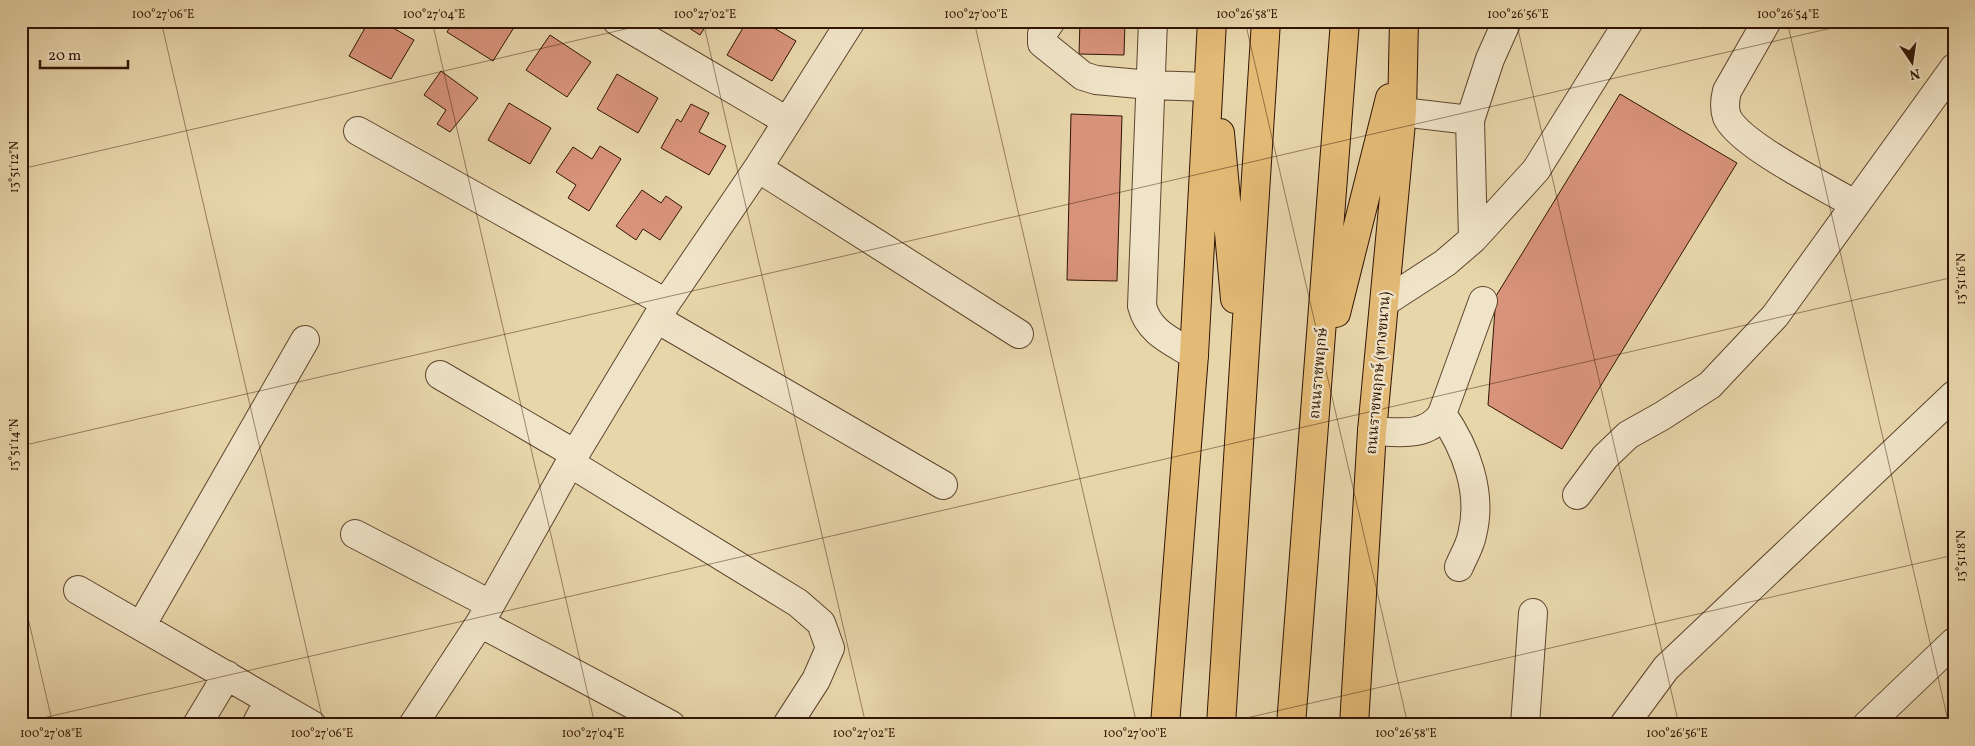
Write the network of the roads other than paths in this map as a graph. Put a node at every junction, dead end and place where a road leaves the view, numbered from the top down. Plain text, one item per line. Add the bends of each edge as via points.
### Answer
1 (617, 21) edge
2 (851, 21) edge
3 (1051, 21) edge
4 (1152, 21) edge
5 (1266, 21) edge
6 (1345, 21) edge
7 (1507, 21) edge
8 (1629, 21) edge
9 (1767, 21) edge
10 (1212, 30) edge
11 (1404, 32) edge
12 (1954, 68) edge
13 (1150, 85) junction
14 (1208, 87) junction
15 (1402, 112) junction
16 (1470, 120) junction
17 (787, 121) junction
18 (358, 131) dead end
19 (758, 168) junction
20 (1854, 204) junction
21 (1473, 239) junction
22 (1483, 301) dead end
23 (1385, 302) junction
24 (662, 311) junction
25 (1019, 334) dead end
26 (306, 340) dead end
27 (1194, 355) junction
28 (440, 375) dead end
29 (1243, 385) junction
30 (1316, 390) junction
31 (1954, 395) edge
32 (1442, 414) junction
33 (1372, 431) junction
34 (572, 458) junction
35 (943, 485) dead end
36 (1577, 495) dead end
37 (355, 534) dead end
38 (1459, 568) dead end
39 (78, 590) dead end
40 (1533, 613) dead end
41 (485, 614) junction
42 (142, 626) junction
43 (1954, 642) edge
44 (227, 675) junction
45 (269, 700) junction
46 (197, 725) edge
47 (256, 725) edge
48 (312, 725) edge
49 (413, 725) edge
50 (671, 725) edge
51 (787, 725) edge
52 (1165, 725) edge
53 (1221, 725) edge
54 (1291, 725) edge
55 (1354, 725) edge
56 (1526, 725) edge
57 (1624, 725) edge
58 (1867, 725) edge

1 - 17 street
2 - 17 street
3 - 13 street via 1042,34 1042,43 1084,76
4 - 13 street
5 - 29 main road
6 - 30 main road, ถนนราชพฤกษ์
7 - 16 street via 1490,59
8 - 21 street via 1536,170
9 - 20 street via 1727,91 1724,102 1728,118 1748,140
10 - 14 main road
10 - 29 main road
11 - 15 main road, ถนนราชพฤกษ์ (ทางขนาน)
11 - 30 main road
12 - 20 street
13 - 14 street
13 - 27 street via 1142,306 1145,320 1154,330
14 - 27 main road
15 - 16 street
15 - 23 main road, ถนนราชพฤกษ์ (ทางขนาน)
16 - 21 street
17 - 19 street
18 - 24 street
19 - 24 street
19 - 25 street
20 - 36 street via 1769,323 1710,385 1628,435 1605,457
21 - 23 street via 1446,263
22 - 32 street
23 - 33 main road, ถนนราชพฤกษ์ (ทางขนาน)
24 - 34 street
24 - 35 street
26 - 42 street
27 - 52 main road
28 - 34 street
29 - 53 main road
30 - 54 main road, ถนนราชพฤกษ์
31 - 57 street via 1666,668
32 - 33 street via 1436,423 1414,433
32 - 38 street via 1458,437 1477,501 1472,535
33 - 55 main road, ถนนราชพฤกษ์ (ทางขนาน)
34 - 41 street
34 - 51 street via 798,603 821,624 830,648 816,680
37 - 41 street
39 - 42 street
40 - 56 street
41 - 49 street
41 - 50 street
42 - 44 street
43 - 58 street
44 - 45 street
44 - 46 street
45 - 47 street
45 - 48 street

